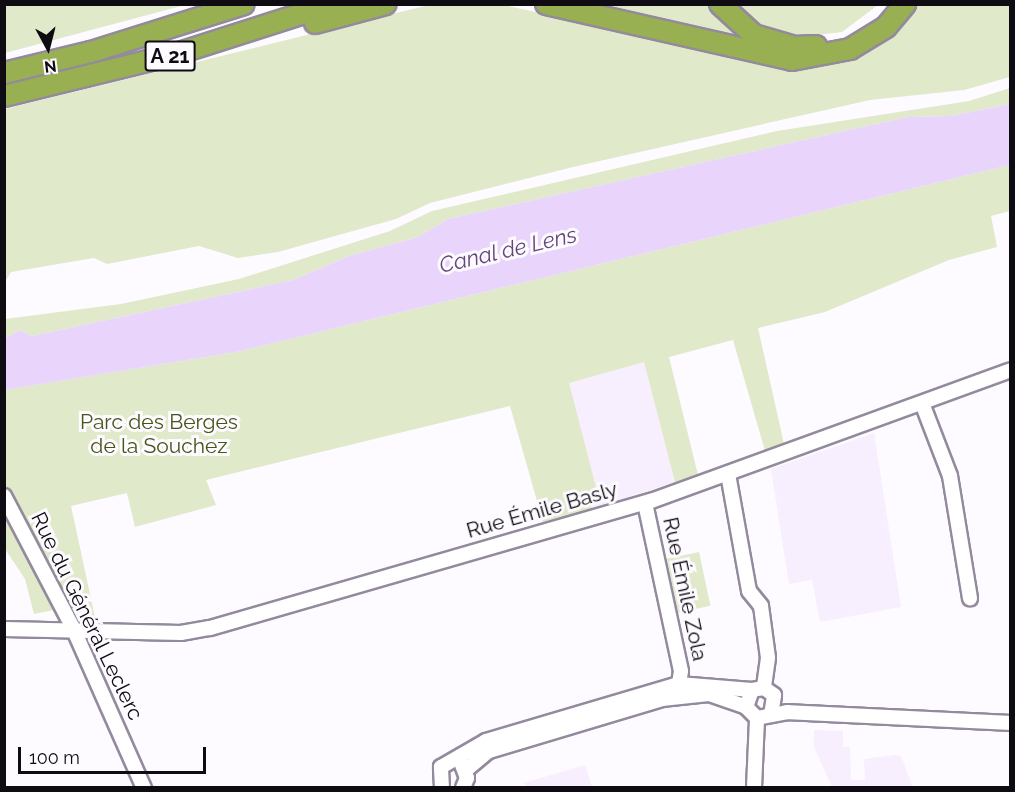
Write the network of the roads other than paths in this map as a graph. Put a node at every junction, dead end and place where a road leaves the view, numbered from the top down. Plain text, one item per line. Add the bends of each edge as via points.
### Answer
1 (333, 4) edge
2 (386, 4) edge
3 (546, 4) edge
4 (720, 4) edge
5 (890, 4) edge
6 (905, 4) edge
7 (237, 6) edge
8 (234, 37) junction
9 (4, 73) edge
10 (4, 96) edge
11 (1011, 370) edge
12 (922, 403) junction
13 (728, 474) junction
14 (4, 496) edge
15 (645, 503) junction
16 (970, 598) dead end
17 (73, 628) junction
18 (4, 629) edge
19 (679, 684) junction
20 (758, 689) junction
21 (776, 701) junction
22 (746, 707) junction
23 (854, 714) junction
24 (771, 715) junction
25 (757, 718) junction
26 (1011, 723) edge
27 (452, 762) junction
28 (466, 770) junction
29 (436, 784) edge
30 (144, 788) edge
31 (463, 788) edge
32 (754, 788) edge

1 - 8 highway, A 21
2 - 8 highway via 259,40
3 - 6 highway via 792,60 850,49 886,27
4 - 5 highway via 754,35 795,47 853,36
7 - 9 highway, A 21
8 - 10 highway, A 21
11 - 12 street, Rue Émile Basly
12 - 13 street, Rue Émile Basly
12 - 16 street via 950,476
13 - 15 street, Rue Émile Basly
13 - 20 street via 749,591 761,606 768,658
14 - 17 street, Rue du Général Leclerc
15 - 17 street, Rue Émile Basly via 196,631
15 - 19 street, Rue Émile Zola via 681,671
17 - 18 street, Rue Émile Basly
17 - 30 street, Rue du Général Leclerc
19 - 20 street
19 - 27 street via 486,741
20 - 21 street
20 - 22 street
21 - 23 street
21 - 24 street
22 - 25 street
22 - 28 street via 709,694 662,699 489,751
23 - 24 street
23 - 26 street
24 - 25 street
25 - 32 street
27 - 28 street
27 - 29 street via 441,767
28 - 31 street

